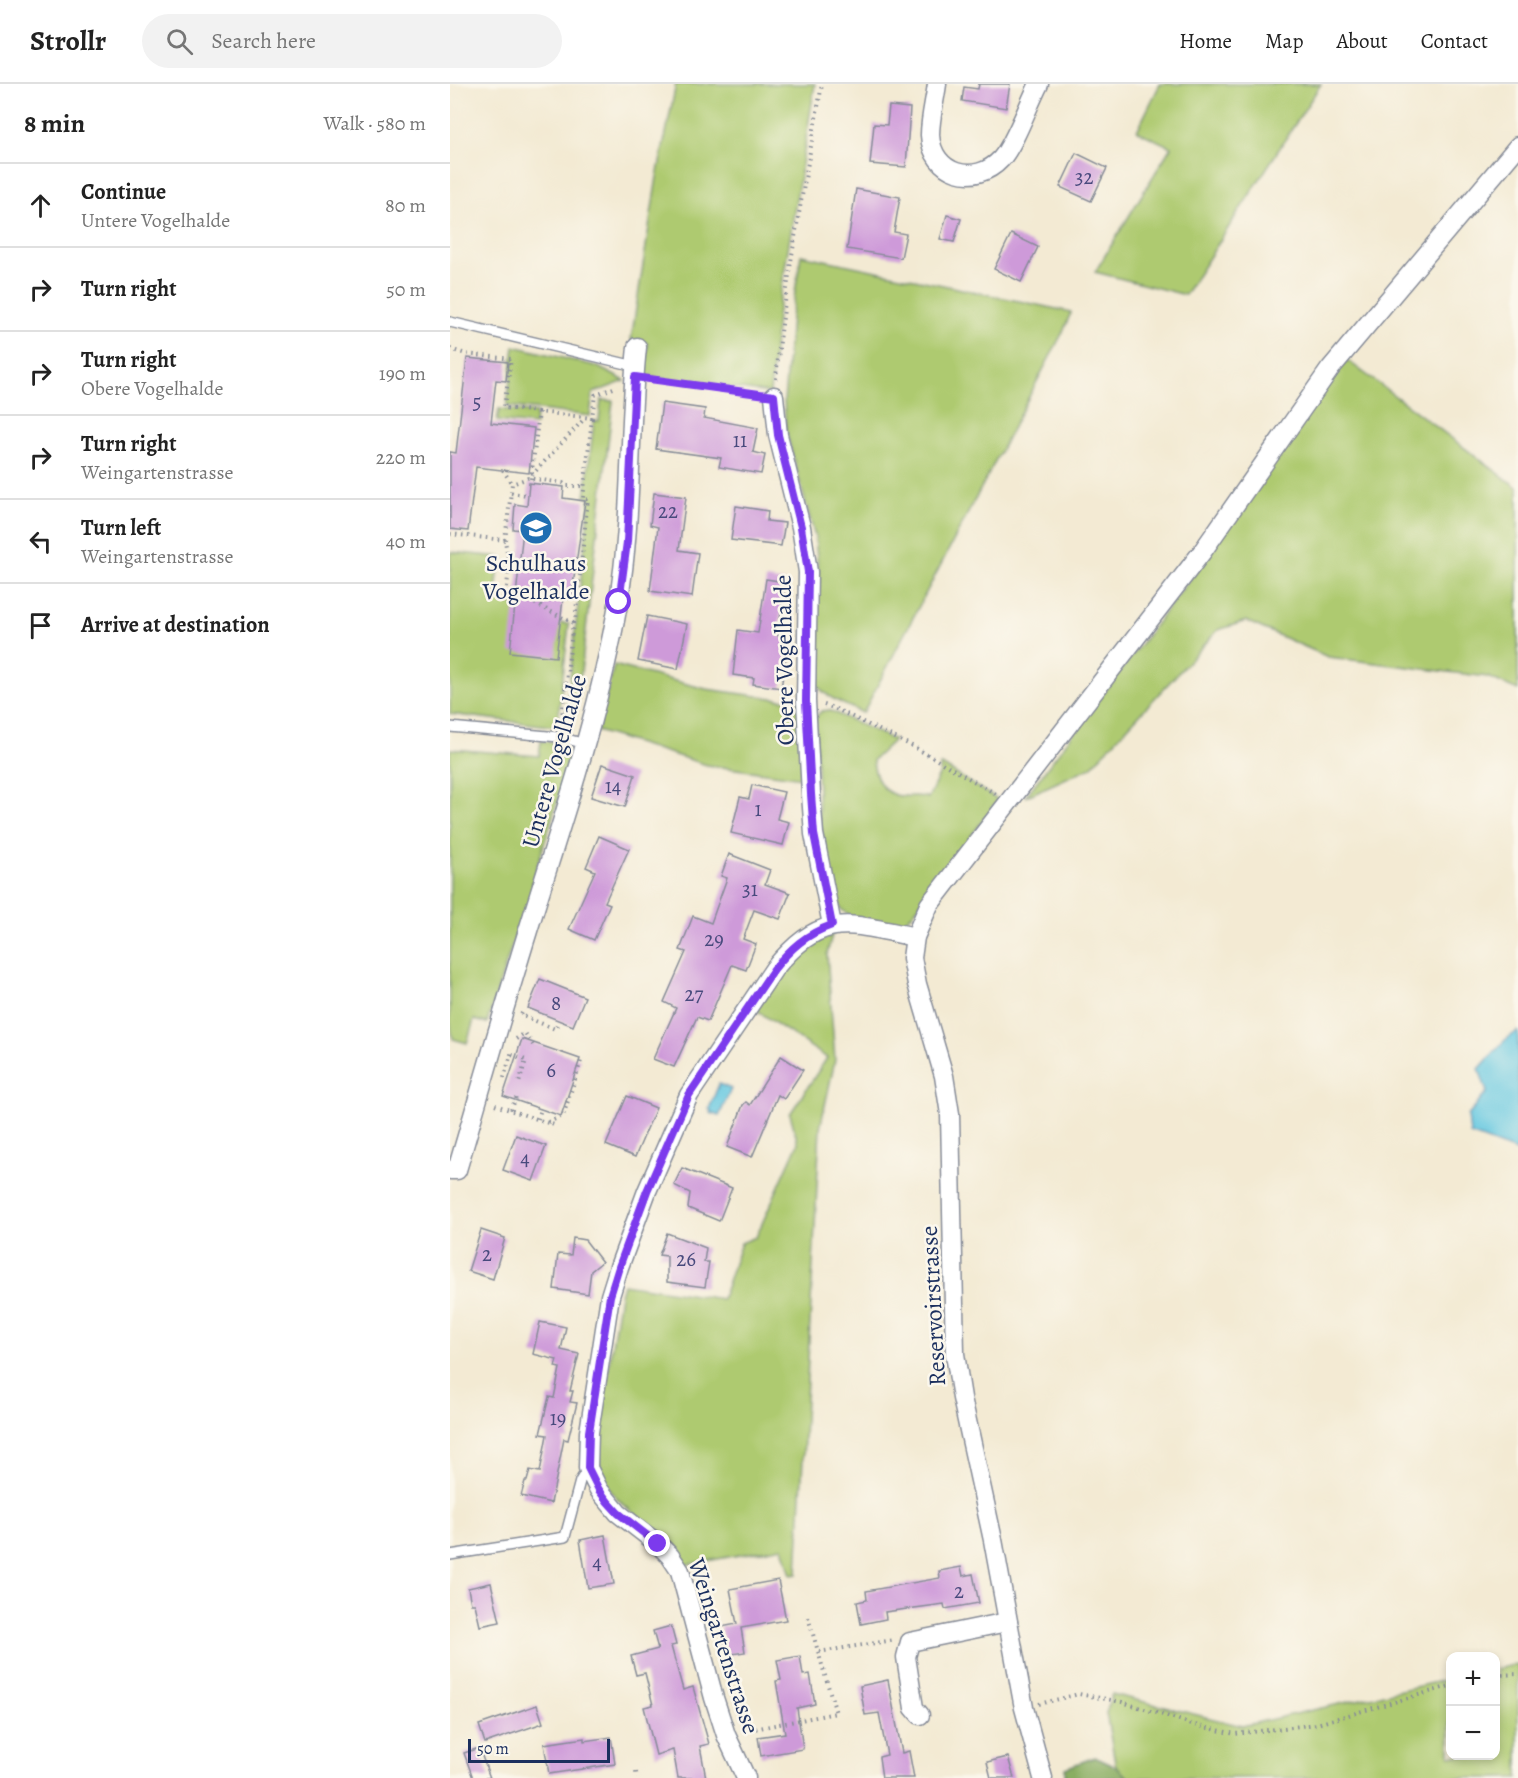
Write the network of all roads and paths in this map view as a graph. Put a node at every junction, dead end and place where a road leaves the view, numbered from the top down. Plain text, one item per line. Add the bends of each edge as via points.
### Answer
1 (822, 84) edge
2 (938, 84) edge
3 (1039, 84) edge
4 (1518, 146) edge
5 (450, 322) edge
6 (637, 347) dead end
7 (450, 349) edge
8 (635, 371) junction
9 (774, 396) junction
10 (539, 412) junction
11 (585, 418) junction
12 (592, 418) junction
13 (503, 470) dead end
14 (532, 477) junction
15 (512, 484) junction
16 (585, 486) junction
17 (511, 493) junction
18 (528, 495) dead end
19 (450, 534) edge
20 (505, 540) junction
21 (573, 623) junction
22 (806, 701) junction
23 (450, 727) edge
24 (559, 737) junction
25 (586, 744) junction
26 (1009, 803) junction
27 (832, 925) junction
28 (915, 937) junction
29 (524, 1009) dead end
30 (559, 1021) dead end
31 (516, 1037) dead end
32 (533, 1045) dead end
33 (512, 1055) dead end
34 (582, 1061) dead end
35 (519, 1083) dead end
36 (516, 1098) dead end
37 (493, 1104) dead end
38 (541, 1109) dead end
39 (511, 1110) junction
40 (538, 1119) junction
41 (548, 1122) junction
42 (557, 1126) dead end
43 (450, 1170) edge
44 (588, 1468) junction
45 (450, 1555) edge
46 (808, 1617) dead end
47 (1007, 1622) junction
48 (909, 1642) junction
49 (819, 1652) junction
50 (1518, 1674) edge
51 (1500, 1675) edge
52 (1446, 1687) edge
53 (1024, 1708) junction
54 (920, 1715) dead end
55 (726, 1735) junction
56 (636, 1772) dead end
57 (637, 1778) edge
58 (746, 1778) edge
59 (1042, 1778) edge

1 - 9 path via 791,258
2 - 3 street via 930,135 933,147 945,166 960,174 975,175 987,171 1005,154
4 - 26 street via 1330,369 1202,552
5 - 8 lane
6 - 8 street, Untere Vogelhalde
7 - 10 path via 511,359 504,408
8 - 9 path
8 - 12 path via 627,383 595,395
8 - 25 street, Untere Vogelhalde via 627,542 619,602
9 - 22 street, Obere Vogelhalde via 778,435 808,572
10 - 11 path
10 - 14 path
11 - 12 path
11 - 14 path
12 - 16 path
13 - 15 path
14 - 15 path
14 - 16 path via 567,486
15 - 17 path
16 - 21 path via 583,499 588,499
17 - 18 path
17 - 20 path
19 - 20 path
20 - 21 path via 509,566 506,598 530,601
21 - 24 path
22 - 26 path via 834,708 916,748
22 - 27 street, Obere Vogelhalde via 814,834
23 - 24 lane
24 - 25 lane
25 - 43 street, Untere Vogelhalde via 457,1170
26 - 28 street via 929,905
27 - 28 street via 863,926
27 - 44 street via 801,940 774,969 689,1095 674,1127 610,1296 589,1432
28 - 47 street, Reservoirstrasse via 912,958 917,984 944,1076 950,1114 955,1353
29 - 30 path via 521,1015 555,1029
31 - 32 path via 525,1033
33 - 35 path via 526,1060
34 - 41 path via 563,1116
36 - 39 path
37 - 39 path
38 - 40 path
39 - 40 path
40 - 41 path
41 - 42 path
44 - 45 lane via 580,1481 565,1537
44 - 55 street, Weingartenstrasse via 608,1502 658,1544 680,1571
46 - 49 path
47 - 48 street
47 - 53 street, Reservoirstrasse
48 - 49 path via 891,1639
48 - 54 street via 906,1657 910,1688 914,1708
49 - 55 path via 836,1713
50 - 51 path
52 - 53 path via 1317,1724 1234,1734 1079,1694
53 - 59 street, Reservoirstrasse
55 - 58 street, Weingartenstrasse
56 - 57 path

